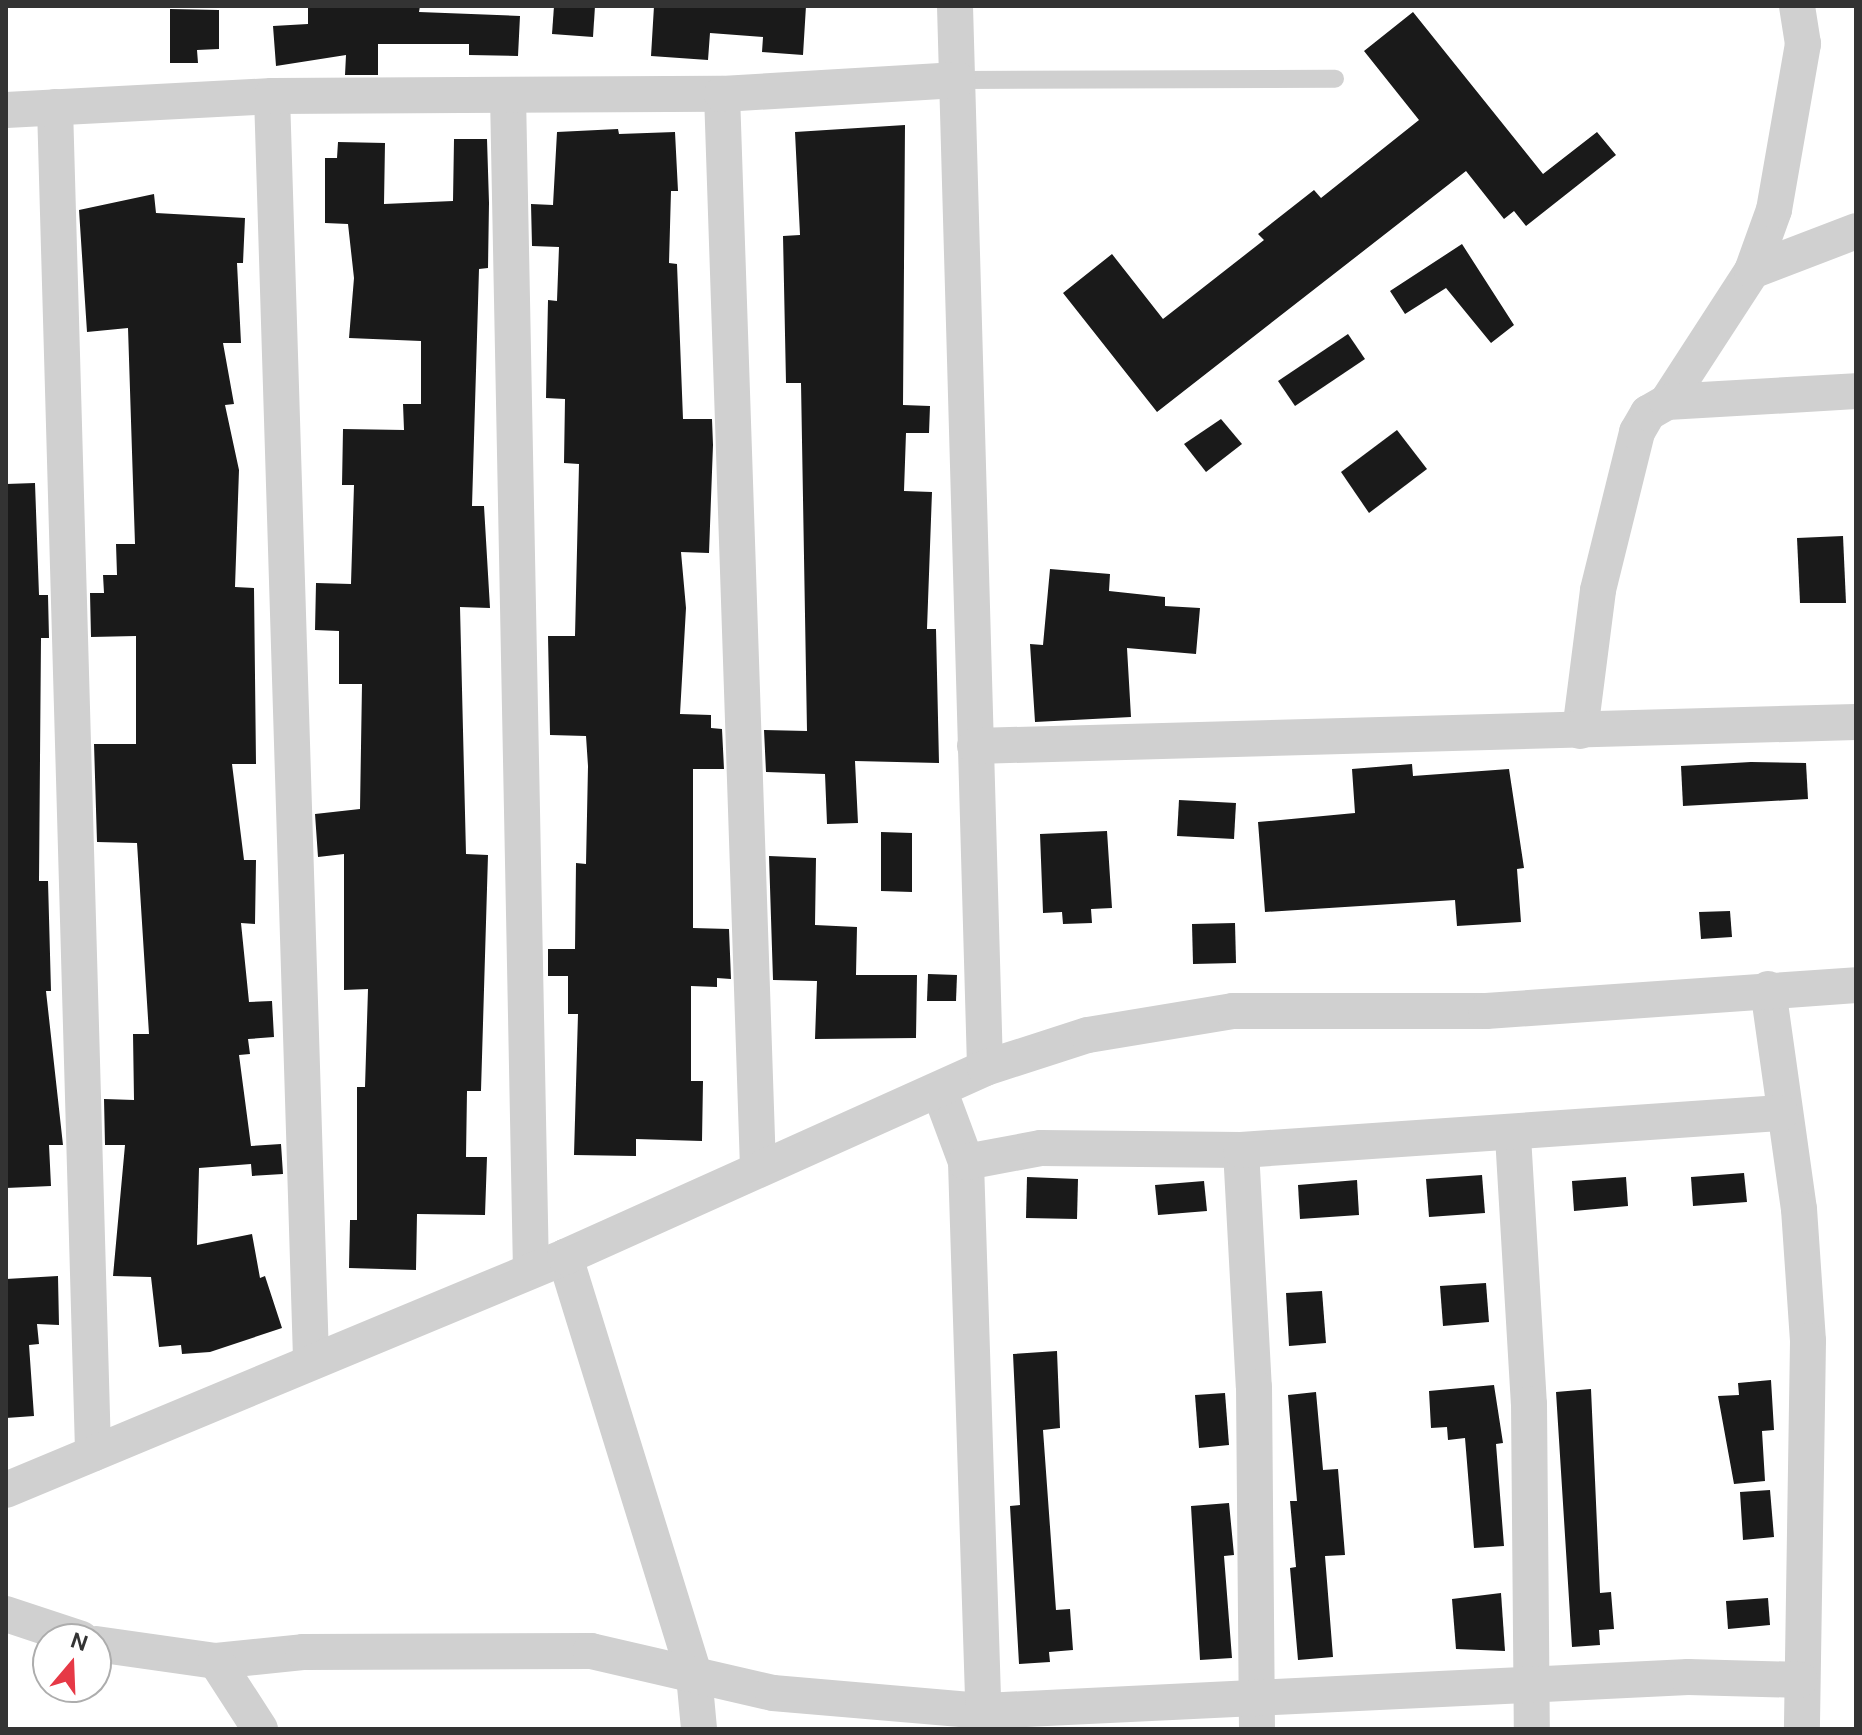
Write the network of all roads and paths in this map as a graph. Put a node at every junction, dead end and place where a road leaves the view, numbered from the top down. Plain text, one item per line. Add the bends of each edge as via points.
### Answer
1 (955, 6) edge
2 (1797, 6) edge
3 (1335, 79) dead end
4 (958, 80) junction
5 (722, 94) junction
6 (508, 95) junction
7 (272, 96) junction
8 (55, 107) junction
9 (6, 110) edge
10 (1856, 231) edge
11 (1752, 271) junction
12 (1856, 391) edge
13 (1667, 402) junction
14 (1856, 722) edge
15 (1580, 731) junction
16 (975, 746) junction
17 (1856, 985) edge
18 (1768, 989) junction
19 (985, 1068) junction
20 (940, 1092) junction
21 (1781, 1113) junction
22 (1513, 1136) junction
23 (1241, 1150) junction
24 (966, 1162) junction
25 (758, 1168) junction
26 (548, 1262) junction
27 (311, 1360) junction
28 (93, 1453) junction
29 (6, 1490) edge
30 (6, 1614) edge
31 (33, 1623) edge
32 (112, 1646) edge
33 (216, 1661) junction
34 (694, 1675) junction
35 (1800, 1680) junction
36 (1529, 1686) junction
37 (1256, 1713) edge
38 (984, 1720) edge
39 (260, 1729) edge
40 (699, 1729) edge
41 (1532, 1729) edge
42 (1802, 1729) edge

1 - 4 street
2 - 11 street via 1803,44 1790,129 1774,210
3 - 4 lane
4 - 5 street
4 - 16 street
5 - 6 street
5 - 25 street
6 - 7 street
6 - 26 street
7 - 8 street
7 - 27 street
8 - 9 street
8 - 28 street
10 - 11 street
11 - 13 street
12 - 13 street
13 - 15 street via 1648,413 1637,432 1598,590
14 - 15 street
15 - 16 street
16 - 19 street
17 - 18 street
18 - 19 street via 1486,1011 1233,1011 1088,1035
18 - 21 street
19 - 20 street
20 - 24 street
20 - 25 street
21 - 22 street
21 - 35 street via 1799,1209 1808,1341
22 - 23 street
22 - 36 street via 1529,1404
23 - 24 street via 1041,1148
23 - 37 street via 1254,1387
24 - 38 street
25 - 26 street
26 - 27 street
26 - 34 street
27 - 28 street
28 - 29 street
30 - 31 street
32 - 33 street
33 - 34 street via 303,1652 591,1651
33 - 39 street
34 - 38 street via 773,1693
34 - 40 street
35 - 36 street via 1688,1677
35 - 42 street
36 - 37 street
36 - 41 street
37 - 38 street

